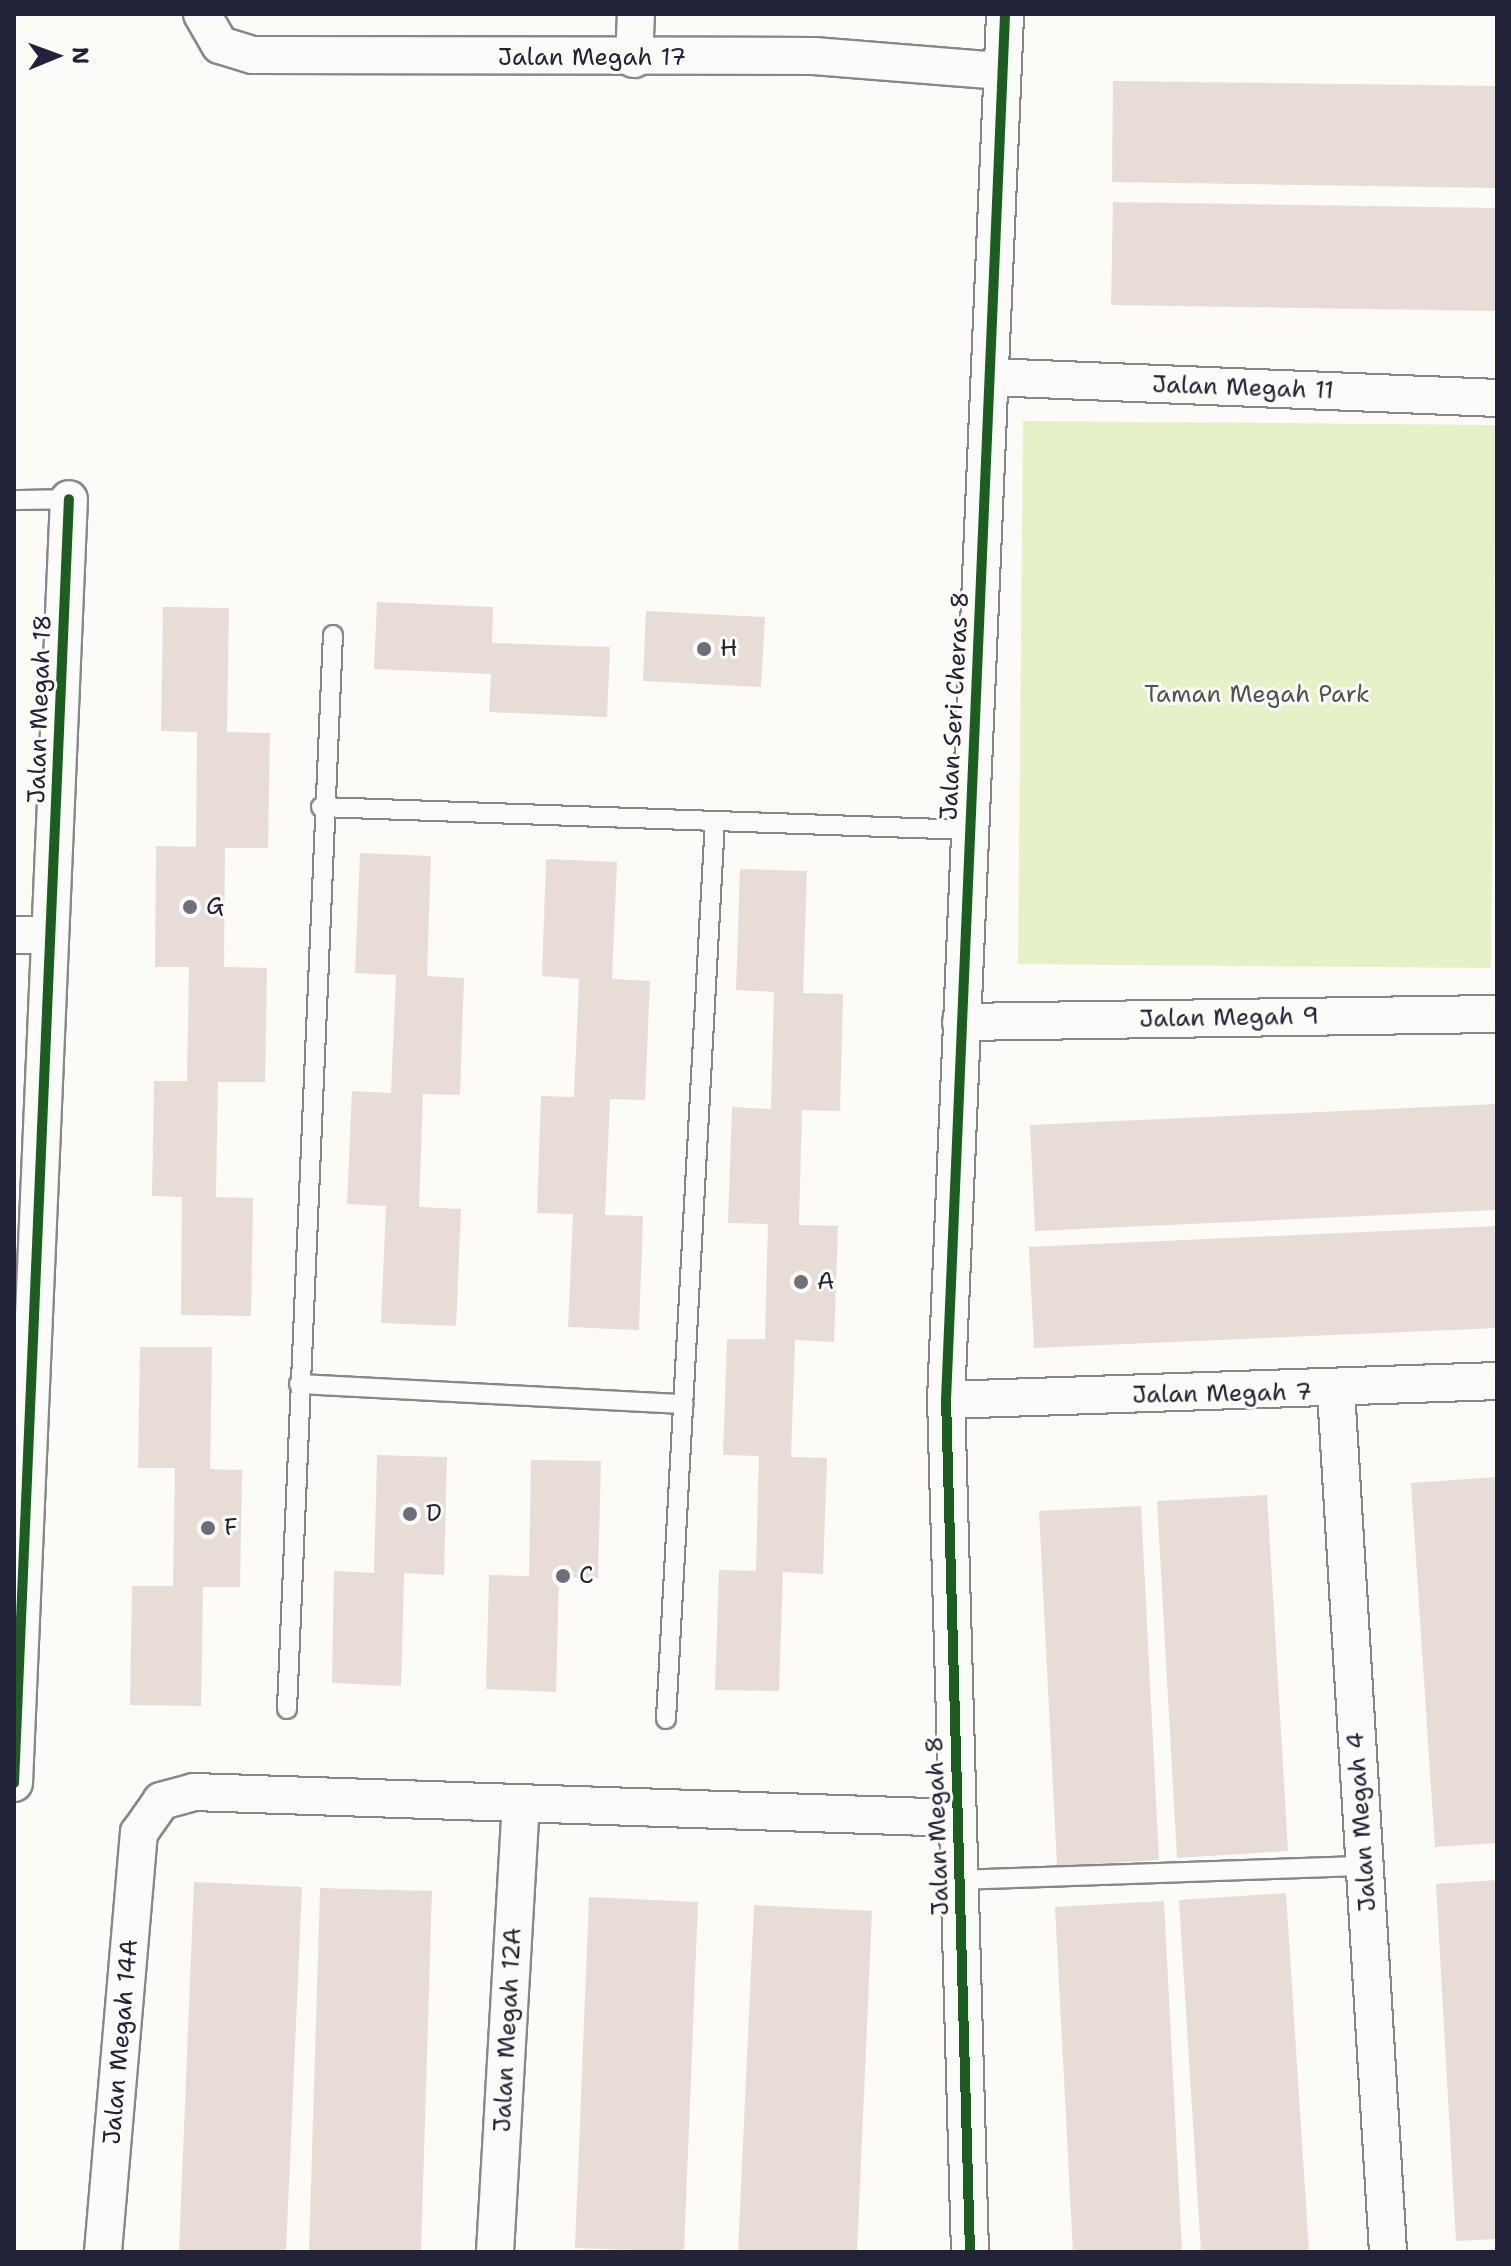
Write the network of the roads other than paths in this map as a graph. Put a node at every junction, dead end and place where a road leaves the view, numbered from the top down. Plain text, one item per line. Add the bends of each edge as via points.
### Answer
1 (202, 14) edge
2 (636, 14) edge
3 (1005, 14) edge
4 (634, 59) junction
5 (1001, 71) junction
6 (990, 377) junction
7 (1497, 398) edge
8 (69, 499) joint
9 (14, 500) edge
10 (333, 635) dead end
11 (321, 807) junction
12 (715, 821) junction
13 (970, 830) junction
14 (14, 935) edge
15 (50, 935) junction
16 (1497, 1014) edge
17 (961, 1022) junction
18 (1497, 1381) edge
19 (299, 1384) junction
20 (1336, 1391) junction
21 (946, 1400) junction
22 (683, 1404) junction
23 (20, 1524) edge
24 (287, 1709) dead end
25 (666, 1719) dead end
26 (14, 1783) edge
27 (521, 1807) junction
28 (958, 1818) junction
29 (1365, 1866) junction
30 (959, 1880) junction
31 (103, 2252) edge
32 (495, 2252) edge
33 (970, 2252) edge
34 (1388, 2252) edge

1 - 4 street, Jalan Megah 17 via 220,45 252,55
2 - 4 street
3 - 5 street, Jalan Seri Cheras 8
4 - 5 street, Jalan Megah 17 via 814,56
5 - 6 street, Jalan Seri Cheras 8
6 - 7 street, Jalan Megah 11
6 - 13 street, Jalan Seri Cheras 8
8 - 9 lane
8 - 15 street, Jalan Megah 18
10 - 11 lane
11 - 12 lane
11 - 19 lane
12 - 13 lane
12 - 22 lane
13 - 17 street, Jalan Seri Cheras 8
14 - 15 street
15 - 23 street, Jalan Megah 18
16 - 17 street, Jalan Megah 9
17 - 21 street, Jalan Seri Cheras 8
18 - 20 street, Jalan Megah 7
19 - 22 lane
19 - 24 lane
20 - 21 street, Jalan Megah 7
20 - 29 street, Jalan Megah 4
21 - 28 street, Jalan Megah 8
22 - 25 lane
23 - 26 street, Jalan Megah 18
27 - 28 street
27 - 31 street, Jalan Megah 14A via 194,1792 161,1801 139,1833
27 - 32 street, Jalan Megah 12A
28 - 30 street, Jalan Megah 8
29 - 30 lane
29 - 34 street, Jalan Megah 4
30 - 33 street, Jalan Megah 8

